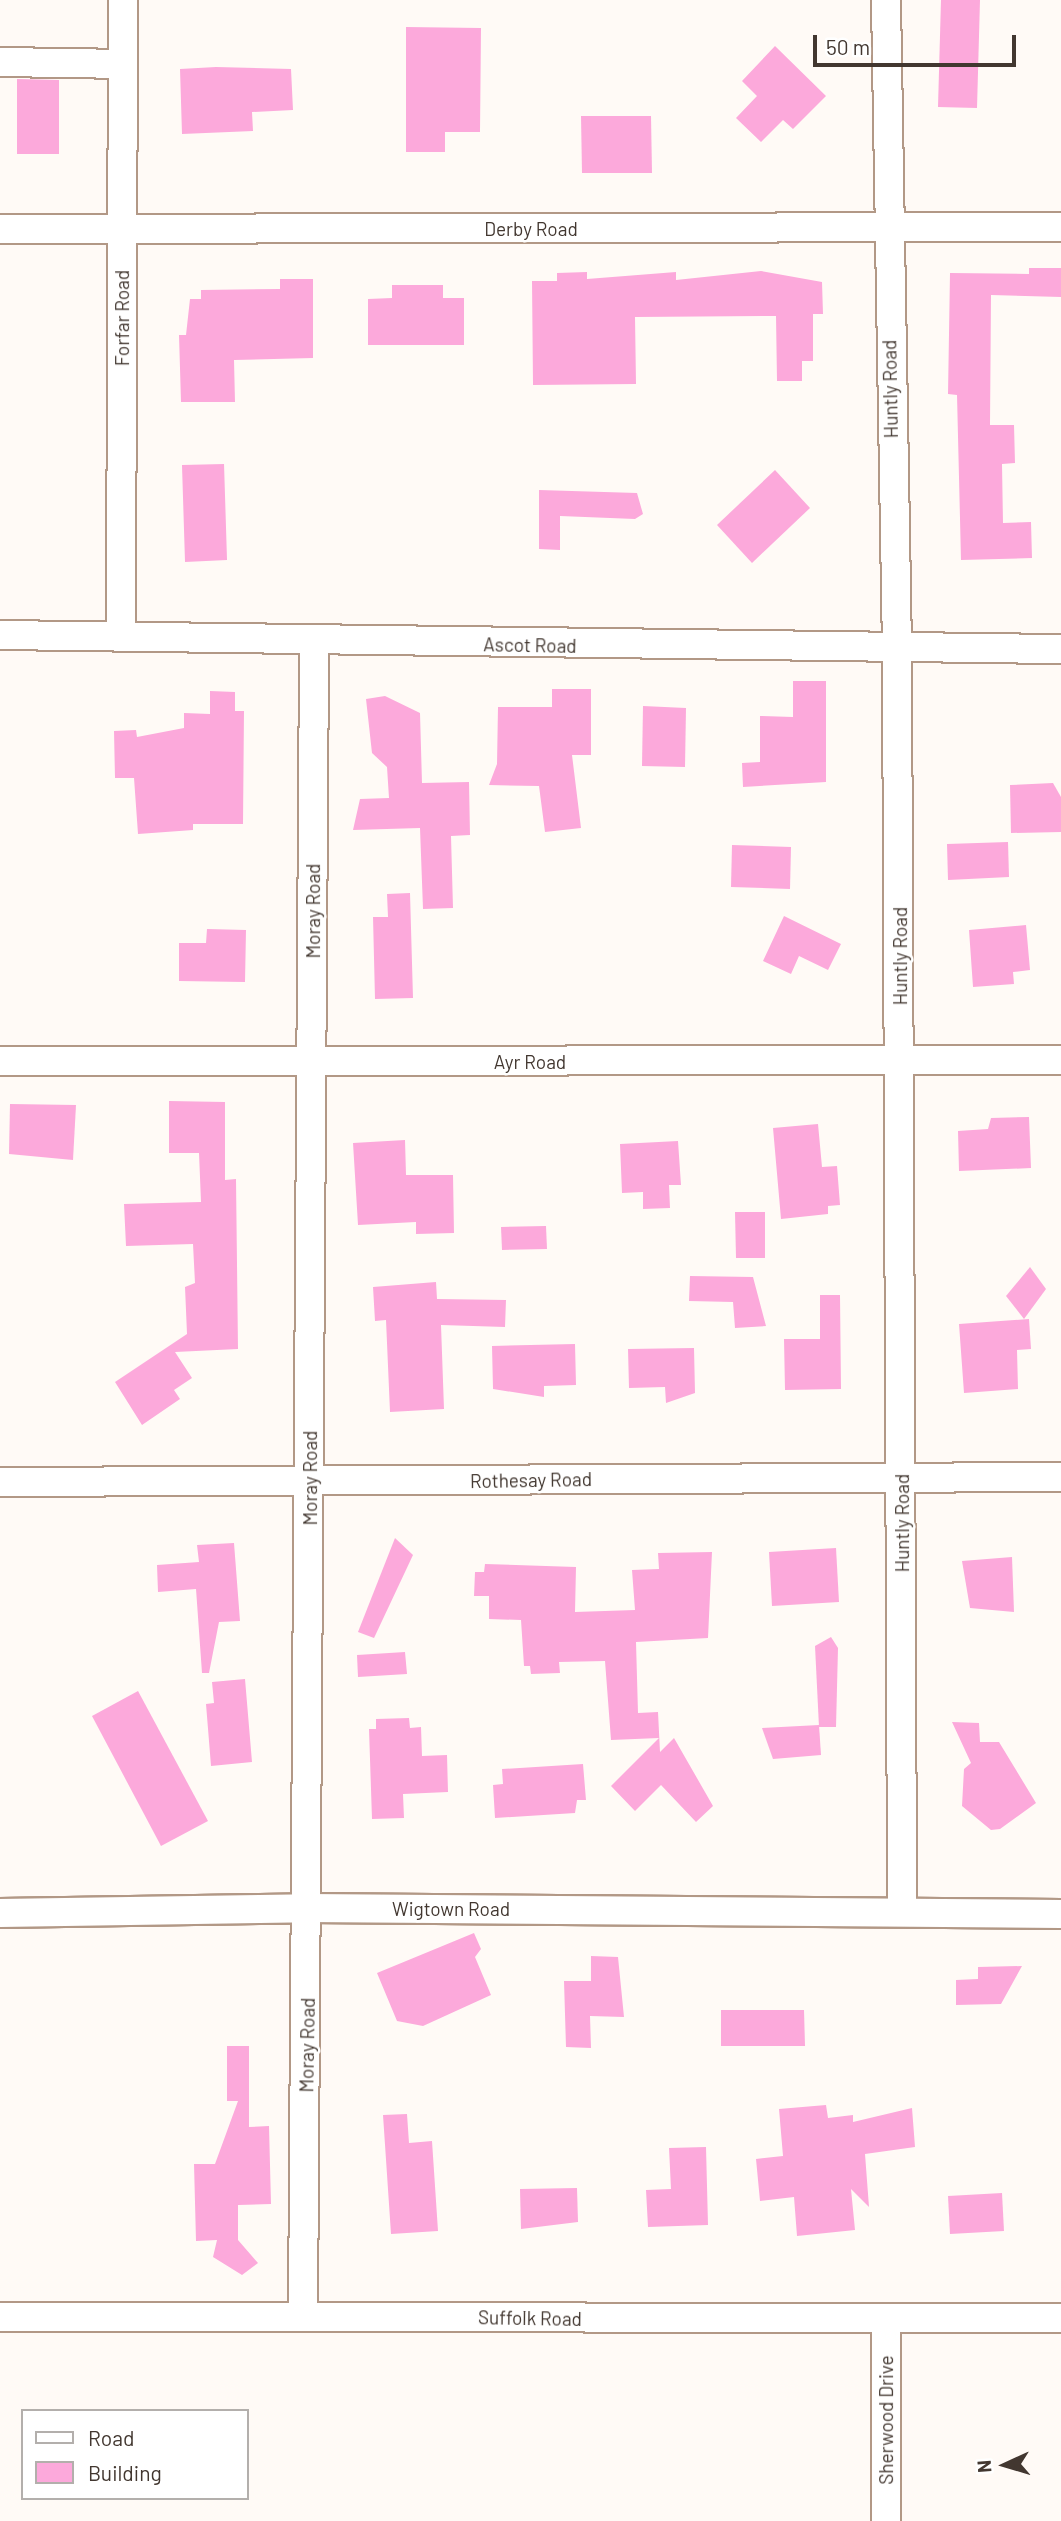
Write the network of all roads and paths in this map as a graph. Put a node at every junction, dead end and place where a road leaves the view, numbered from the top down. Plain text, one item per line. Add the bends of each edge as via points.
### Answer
1 (123, 0) edge
2 (886, 0) edge
3 (0, 62) edge
4 (123, 64) junction
5 (1061, 227) edge
6 (0, 229) edge
7 (123, 229) junction
8 (888, 229) junction
9 (0, 635) edge
10 (121, 636) junction
11 (314, 641) junction
12 (1061, 649) edge
13 (897, 650) junction
14 (1061, 1060) edge
15 (0, 1061) edge
16 (900, 1061) junction
17 (313, 1063) junction
18 (902, 1477) junction
19 (1061, 1477) edge
20 (0, 1482) edge
21 (310, 1482) junction
22 (308, 1908) junction
23 (902, 1911) junction
24 (0, 1913) edge
25 (1061, 1914) edge
26 (303, 2315) junction
27 (0, 2317) edge
28 (1061, 2318) edge
29 (886, 2319) junction
30 (886, 2521) edge

1 - 4 street, Forfar Road
2 - 8 street, Huntly Road
3 - 4 street
4 - 7 street, Forfar Road
5 - 8 street, Derby Road
6 - 7 street, Derby Road
7 - 8 street, Derby Road
7 - 10 street, Forfar Road
8 - 13 street, Huntly Road
9 - 10 street, Ascot Road
10 - 11 street, Ascot Road
11 - 13 street, Ascot Road
11 - 17 street, Moray Road
12 - 13 street, Ascot Road
13 - 16 street, Huntly Road
14 - 16 street, Ayr Road
15 - 17 street, Ayr Road
16 - 17 street, Ayr Road
16 - 18 street, Huntly Road
17 - 21 street, Moray Road
18 - 19 street, Rothesay Road
18 - 21 street, Rothesay Road
18 - 23 street, Huntly Road
20 - 21 street, Rothesay Road
21 - 22 street, Moray Road
22 - 23 street, Wigtown Road
22 - 24 street, Wigtown Road
22 - 26 street, Moray Road
23 - 25 street, Wigtown Road
26 - 27 street, Suffolk Road
26 - 29 street, Suffolk Road
28 - 29 street, Suffolk Road
29 - 30 street, Sherwood Drive

